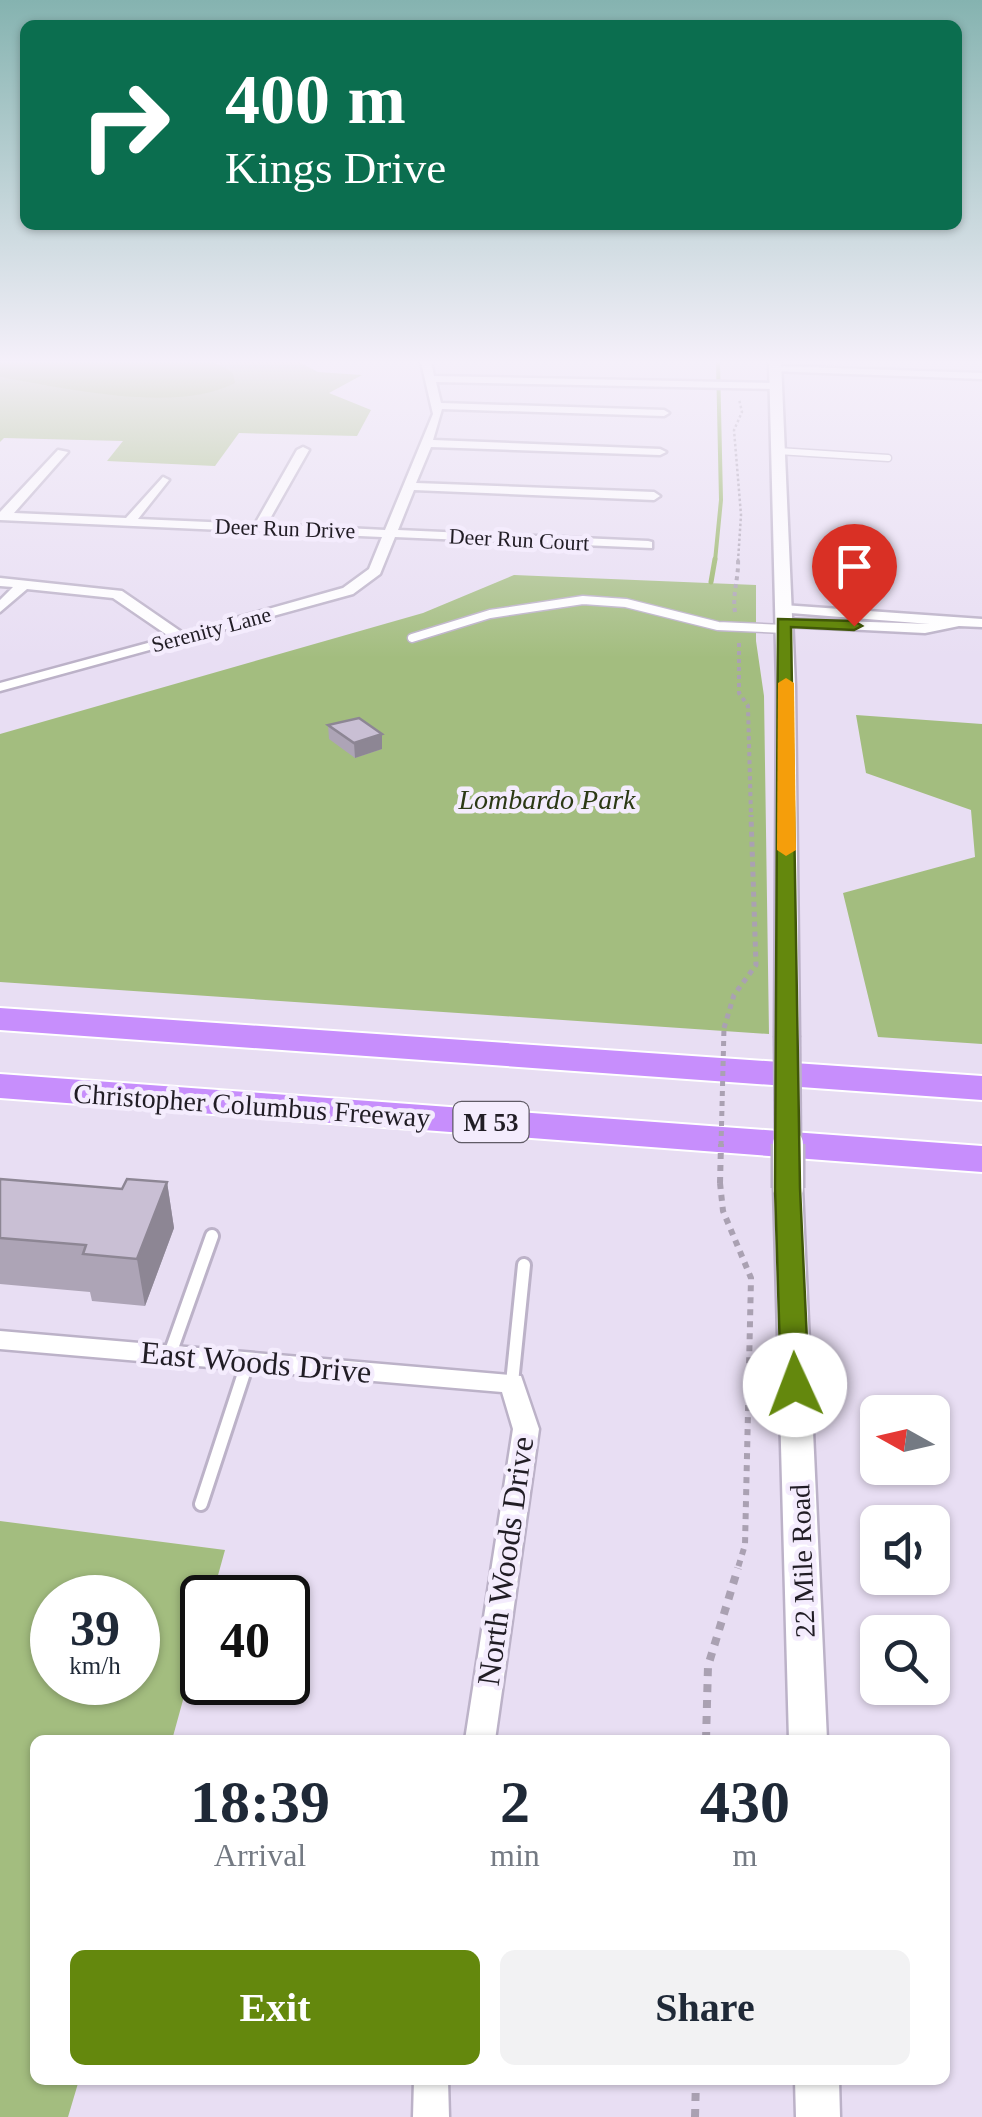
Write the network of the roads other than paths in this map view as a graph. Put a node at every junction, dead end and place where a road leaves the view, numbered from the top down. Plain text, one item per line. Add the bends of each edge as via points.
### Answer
1 (54, 461) edge
2 (297, 461) edge
3 (419, 461) edge
4 (778, 461) edge
5 (163, 480) dead end
6 (410, 486) junction
7 (654, 496) dead end
8 (2, 516) edge
9 (130, 521) junction
10 (259, 527) junction
11 (391, 532) junction
12 (648, 545) dead end
13 (0, 582) edge
14 (26, 583) junction
15 (0, 608) edge
16 (784, 620) junction
17 (982, 623) edge
18 (180, 637) junction
19 (412, 638) dead end
20 (0, 688) edge
21 (0, 1019) edge
22 (0, 1086) edge
23 (982, 1088) edge
24 (982, 1159) edge
25 (212, 1236) dead end
26 (524, 1265) dead end
27 (0, 1340) edge
28 (170, 1354) junction
29 (248, 1361) junction
30 (512, 1383) junction
31 (201, 1504) dead end
32 (481, 1735) edge
33 (808, 1735) edge
34 (431, 2085) edge
35 (818, 2085) edge
36 (431, 2117) edge
37 (818, 2117) edge

1 - 8 street
2 - 10 street
3 - 6 street, Serenity Lane
4 - 16 street, 22 Mile Road
5 - 9 street
6 - 7 street
6 - 11 street, Serenity Lane
8 - 9 street, Deer Run Drive
9 - 10 street, Deer Run Drive
10 - 11 street, Deer Run Drive
11 - 12 street, Deer Run Court
11 - 18 street, Serenity Lane via 375,571 348,591
13 - 14 street
14 - 15 street
14 - 18 street via 117,594
16 - 17 street via 925,629
16 - 19 lane via 738,626 583,600 490,614
16 - 33 street, 22 Mile Road, bridge via 788,1188
18 - 20 street, Serenity Lane
21 - 23 highway
22 - 24 highway, Christopher Columbus Freeway / M 53
25 - 28 lane
26 - 30 lane
27 - 28 street, East Woods Drive
28 - 29 street, East Woods Drive
29 - 30 street, East Woods Drive
29 - 31 lane
30 - 32 street, North Woods Drive via 526,1429
34 - 36 street
35 - 37 street

